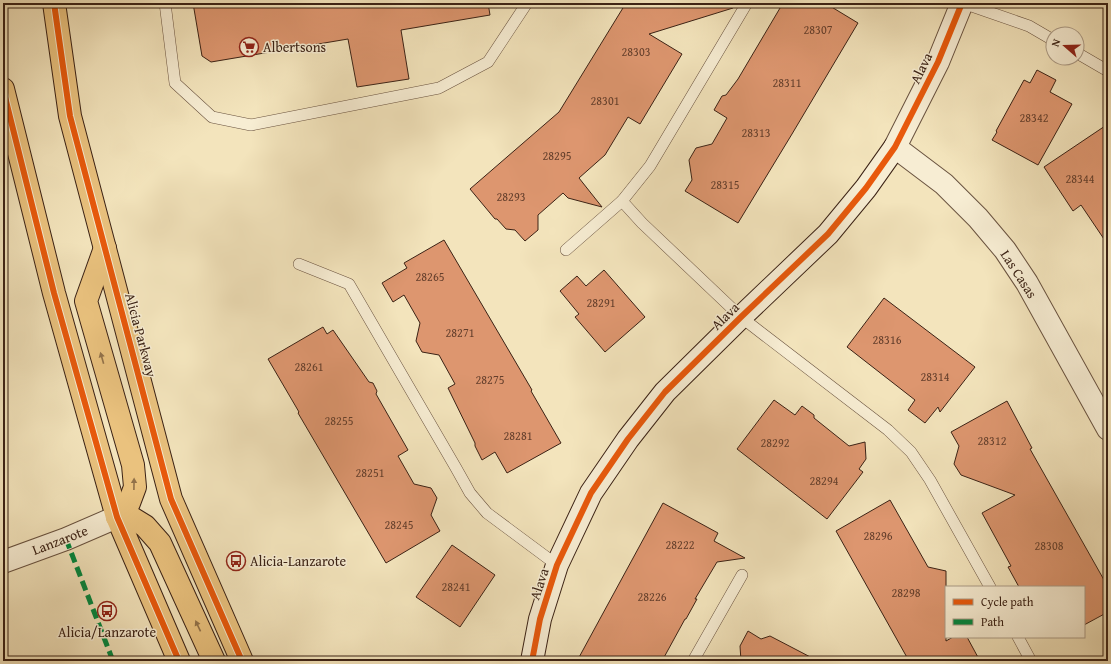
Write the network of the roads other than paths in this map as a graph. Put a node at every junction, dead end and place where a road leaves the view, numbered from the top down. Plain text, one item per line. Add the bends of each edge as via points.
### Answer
1 (54, 3) edge
2 (165, 3) edge
3 (527, 3) edge
4 (747, 3) edge
5 (962, 3) edge
6 (1045, 35) edge
7 (1085, 58) edge
8 (1108, 71) edge
9 (3, 89) edge
10 (896, 147) junction
11 (622, 202) junction
12 (105, 248) junction
13 (566, 250) dead end
14 (299, 264) dead end
15 (742, 316) junction
16 (1108, 429) edge
17 (117, 517) junction
18 (3, 562) edge
19 (557, 565) junction
20 (742, 575) dead end
21 (989, 586) edge
22 (1019, 638) edge
23 (179, 661) edge
24 (214, 661) edge
25 (242, 661) edge
26 (532, 661) edge
27 (693, 661) edge
28 (1031, 661) edge

1 - 12 main road, Alicia Parkway via 70,116
2 - 3 lane via 175,83 212,117 251,125 439,88 488,62
4 - 11 lane via 650,166
5 - 6 lane via 1029,26
5 - 10 street, Alava via 938,62
7 - 8 lane
9 - 17 main road via 54,293
10 - 15 street, Alava via 828,234
10 - 16 street, Las Casas via 944,184 1005,250 1027,283
11 - 13 lane
11 - 15 lane
17 -> 12 main road via 130,503 135,487 133,465 86,301
12 - 25 main road, Alicia Parkway via 171,499
14 - 19 lane via 349,284 470,493 487,513
15 - 19 street, Alava via 665,392 628,439 591,493
15 - 21 lane via 888,430 911,452 930,480
17 - 18 street, Lanzarote
17 - 23 main road
24 -> 17 main road via 160,543 145,526 132,518
19 - 26 street, Alava via 540,619
20 - 27 lane
22 - 28 lane

